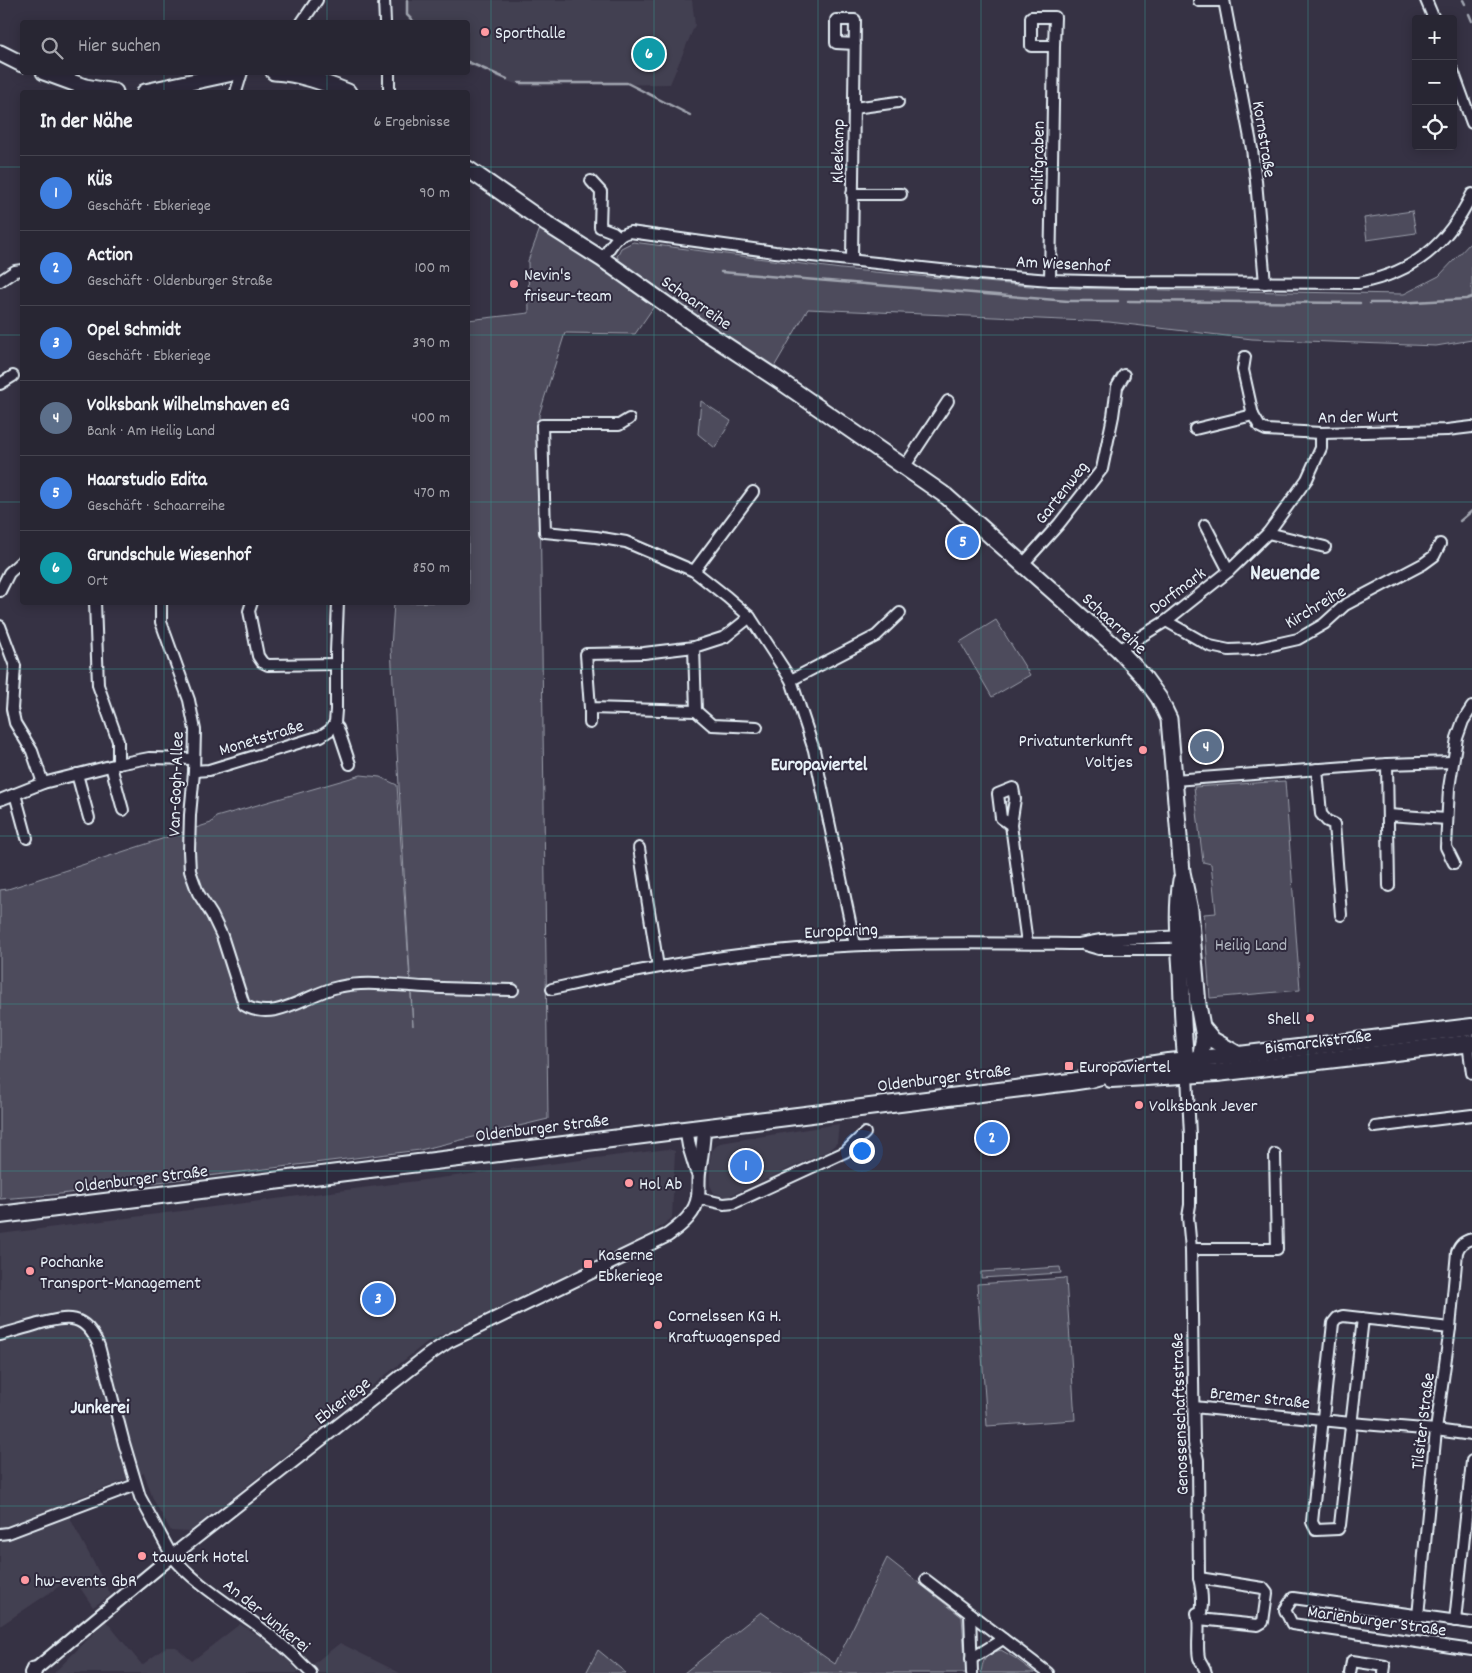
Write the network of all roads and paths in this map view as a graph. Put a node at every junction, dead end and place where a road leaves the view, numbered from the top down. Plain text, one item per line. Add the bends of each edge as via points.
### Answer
1 (317, 0) edge
2 (384, 0) edge
3 (1199, 0) edge
4 (1426, 0) edge
5 (1224, 1) edge
6 (1432, 15) edge
7 (303, 20) edge
8 (385, 20) edge
9 (855, 44) dead end
10 (1054, 46) dead end
11 (0, 53) edge
12 (20, 63) edge
13 (52, 75) edge
14 (223, 75) edge
15 (241, 75) edge
16 (296, 75) edge
17 (389, 75) edge
18 (1457, 82) edge
19 (103, 90) edge
20 (154, 90) edge
21 (237, 90) edge
22 (342, 90) edge
23 (389, 90) edge
24 (898, 102) dead end
25 (854, 108) junction
26 (1472, 123) edge
27 (470, 170) edge
28 (591, 181) dead end
29 (852, 194) junction
30 (901, 194) dead end
31 (1472, 194) edge
32 (618, 236) junction
33 (602, 259) junction
34 (852, 260) junction
35 (20, 270) edge
36 (1050, 280) junction
37 (0, 281) edge
38 (1265, 283) junction
39 (1245, 357) dead end
40 (12, 376) dead end
41 (1124, 376) dead end
42 (0, 384) edge
43 (948, 401) dead end
44 (1252, 415) junction
45 (629, 419) dead end
46 (1472, 427) edge
47 (1195, 429) dead end
48 (1321, 433) junction
49 (905, 466) junction
50 (753, 492) dead end
51 (1205, 525) dead end
52 (1268, 533) junction
53 (1440, 544) dead end
54 (1325, 547) dead end
55 (20, 563) edge
56 (1023, 564) junction
57 (694, 571) junction
58 (1229, 571) junction
59 (0, 591) edge
60 (95, 605) edge
61 (161, 605) edge
62 (251, 605) edge
63 (338, 605) edge
64 (900, 613) dead end
65 (750, 617) junction
66 (1166, 621) junction
67 (1, 633) edge
68 (694, 647) junction
69 (1119, 650) junction
70 (336, 664) junction
71 (791, 680) junction
72 (590, 708) junction
73 (1472, 708) edge
74 (696, 711) junction
75 (590, 723) dead end
76 (334, 724) junction
77 (757, 727) dead end
78 (194, 759) junction
79 (1452, 762) junction
80 (350, 764) dead end
81 (1387, 764) junction
82 (115, 765) junction
83 (1317, 769) junction
84 (194, 771) junction
85 (77, 774) junction
86 (1174, 780) junction
87 (43, 783) junction
88 (15, 794) junction
89 (0, 800) edge
90 (123, 810) dead end
91 (1388, 815) junction
92 (89, 818) dead end
93 (1447, 818) junction
94 (1011, 825) dead end
95 (27, 838) dead end
96 (639, 848) dead end
97 (1454, 863) dead end
98 (1389, 886) dead end
99 (1342, 915) dead end
100 (1027, 943) junction
101 (1186, 943) junction
102 (855, 945) junction
103 (658, 967) junction
104 (552, 988) dead end
105 (512, 990) dead end
106 (1472, 1026) edge
107 (1202, 1028) junction
108 (1470, 1043) edge
109 (1238, 1055) junction
110 (1190, 1065) junction
111 (1472, 1073) edge
112 (1472, 1115) edge
113 (704, 1126) junction
114 (1375, 1127) dead end
115 (686, 1128) junction
116 (865, 1133) dead end
117 (1275, 1154) dead end
118 (698, 1175) junction
119 (698, 1198) junction
120 (0, 1215) edge
121 (1472, 1239) edge
122 (1191, 1249) junction
123 (1363, 1318) junction
124 (1450, 1328) junction
125 (0, 1334) edge
126 (1194, 1407) junction
127 (1323, 1420) junction
128 (1351, 1423) junction
129 (1436, 1430) junction
130 (1472, 1435) edge
131 (1472, 1462) edge
132 (135, 1485) junction
133 (0, 1534) edge
134 (172, 1556) junction
135 (1199, 1578) junction
136 (926, 1580) dead end
137 (1266, 1606) junction
138 (1285, 1610) junction
139 (970, 1614) junction
140 (1418, 1616) junction
141 (1199, 1619) junction
142 (1455, 1621) junction
143 (1472, 1623) edge
144 (1003, 1640) junction
145 (1472, 1650) edge
146 (971, 1659) junction
147 (33, 1672) edge
148 (311, 1673) edge
149 (972, 1673) edge
150 (1048, 1673) edge
151 (1206, 1673) edge
152 (1350, 1673) edge
153 (1384, 1673) edge

1 - 7 street
2 - 8 street
3 - 5 street, Kornstraße
4 - 6 street
5 - 38 street, Kornstraße via 1252,149
9 - 25 street, Kleekamp
10 - 36 street, Schilfgraben
11 - 12 main road
13 - 19 main road
14 - 20 main road
15 - 21 street
16 - 22 main road
17 - 23 street
18 - 26 street
24 - 25 street, Kleekamp
25 - 29 street, Kleekamp
27 - 33 main road, Schaarreihe
28 - 32 street via 601,192 600,227
29 - 30 street, Kleekamp
29 - 34 street, Kleekamp
31 - 38 street, Am Wiesenhof via 1442,241 1401,271 1359,283
32 - 33 street
32 - 34 street, Am Wiesenhof via 630,232
33 - 49 main road, Schaarreihe
34 - 36 street, Am Wiesenhof
35 - 37 street
36 - 38 street, Am Wiesenhof
39 - 44 street via 1243,370
40 - 42 street
41 - 56 street, Gartenweg via 1117,387 1102,469
43 - 49 street
44 - 47 street
44 - 48 street, An der Wurt via 1266,430
45 - 57 street via 619,425 542,425 545,532 626,542
46 - 48 street, An der Wurt
48 - 52 street, Dorfmark via 1321,448 1307,478
49 - 56 main road, Schaarreihe via 946,496
50 - 57 street
51 - 58 street, Dorfmark
52 - 54 street
52 - 58 street, Dorfmark
53 - 66 street, Kirchreihe via 1434,556 1423,564 1346,605 1324,624 1298,639 1254,649 1228,650 1210,646
55 - 59 street via 9,573
56 - 69 main road, Schaarreihe
57 - 65 street
58 - 66 street, Dorfmark
60 - 82 street via 98,685 118,741
61 - 78 street, Van-Gogh-Allee via 161,622 189,700 195,730
62 - 70 street via 249,611 262,662 268,665
63 - 70 street
64 - 71 street via 876,636
65 - 68 street via 725,637
65 - 71 street
66 - 69 street, Dorfmark
67 - 87 street via 15,666 14,723 32,751
68 - 72 street via 644,653 586,654
68 - 74 street
69 - 86 main road, Schaarreihe via 1160,698 1169,719
70 - 76 street
71 - 102 street via 814,750
72 - 74 street
72 - 75 street
73 - 79 street via 1456,738
74 - 77 street via 712,726
76 - 80 street
76 - 84 street, Monetstraße via 321,736 209,770
78 - 82 street via 150,758
78 - 84 street, Van-Gogh-Allee
79 - 81 street
79 - 93 street
81 - 83 street
81 - 91 street
82 - 85 street
82 - 90 street
83 - 86 street
83 - 99 street via 1321,814 1334,824
84 - 105 street, Van-Gogh-Allee via 190,871 198,893 222,936 244,1005 253,1010 284,1008 336,987 356,984
85 - 87 street
85 - 92 street
86 - 101 main road, Schaarreihe via 1182,872 1178,898
87 - 88 street
88 - 89 street
88 - 95 street
91 - 93 street
91 - 98 street
93 - 97 street via 1446,846
94 - 100 street
96 - 103 street
100 - 101 street, Europaring via 1079,944 1101,940
100 - 102 street, Europaring
101 - 107 main road, Schaarreihe
101 - 110 main road, Schaarreihe
102 - 103 street, Europaring via 766,952
103 - 104 street, Europaring
106 - 109 main road, Bismarckstraße
107 - 109 main road via 1212,1040
107 - 110 main road via 1203,1045
108 - 110 main road, Bismarckstraße
108 - 111 street
109 - 110 main road, Bismarckstraße
110 - 113 main road, Oldenburger Straße via 1130,1079 1090,1079
110 - 122 street, Genossenschaftsstraße via 1190,1205 1195,1215 1195,1237
112 - 114 street
113 - 115 main road, Oldenburger Straße
113 - 118 street, Ebkeriege
115 - 118 street, Ebkeriege
115 - 120 main road, Oldenburger Straße
116 - 119 street via 844,1152 734,1203
117 - 122 street via 1277,1249
118 - 119 street, Ebkeriege
119 - 134 street, Ebkeriege via 692,1214 668,1235 449,1341
121 - 124 street, Tilsiter Straße via 1460,1245 1457,1252
122 - 126 street, Genossenschaftsstraße
123 - 124 street, Bremer Straße
123 - 127 street, Bremer Straße via 1343,1316 1333,1323
123 - 128 street, Bremer Straße
124 - 129 street, Tilsiter Straße
125 - 132 street, An der Junkerei via 67,1318 89,1328 99,1346
126 - 127 street, Bremer Straße
126 - 135 street, Genossenschaftsstraße
127 - 128 street, Bremer Straße
127 - 128 street, Bremer Straße via 1312,1522 1316,1530 1338,1530 1340,1525
128 - 129 street, Bremer Straße
129 - 130 street, Bremer Straße
129 - 140 street, Tilsiter Straße
131 - 142 street
132 - 133 street
132 - 134 street, An der Junkerei via 145,1510
134 - 147 street, Ebkeriege
134 - 148 street, An der Junkerei via 207,1588 287,1648
135 - 137 street via 1263,1588 1267,1593
135 - 141 street, Genossenschaftsstraße via 1195,1588 1195,1608
136 - 139 street
137 - 138 street, Marienburger Straße
137 - 141 street via 1263,1622 1258,1625
138 - 140 street, Marienburger Straße via 1293,1598
138 - 145 street, Marienburger Straße via 1292,1624
139 - 144 street
139 - 146 street
140 - 142 street, Marienburger Straße
141 - 151 street, Genossenschaftsstraße via 1199,1658
142 - 143 street, Marienburger Straße
144 - 146 street
144 - 150 street
146 - 149 street
152 - 153 street via 1352,1661 1385,1666

